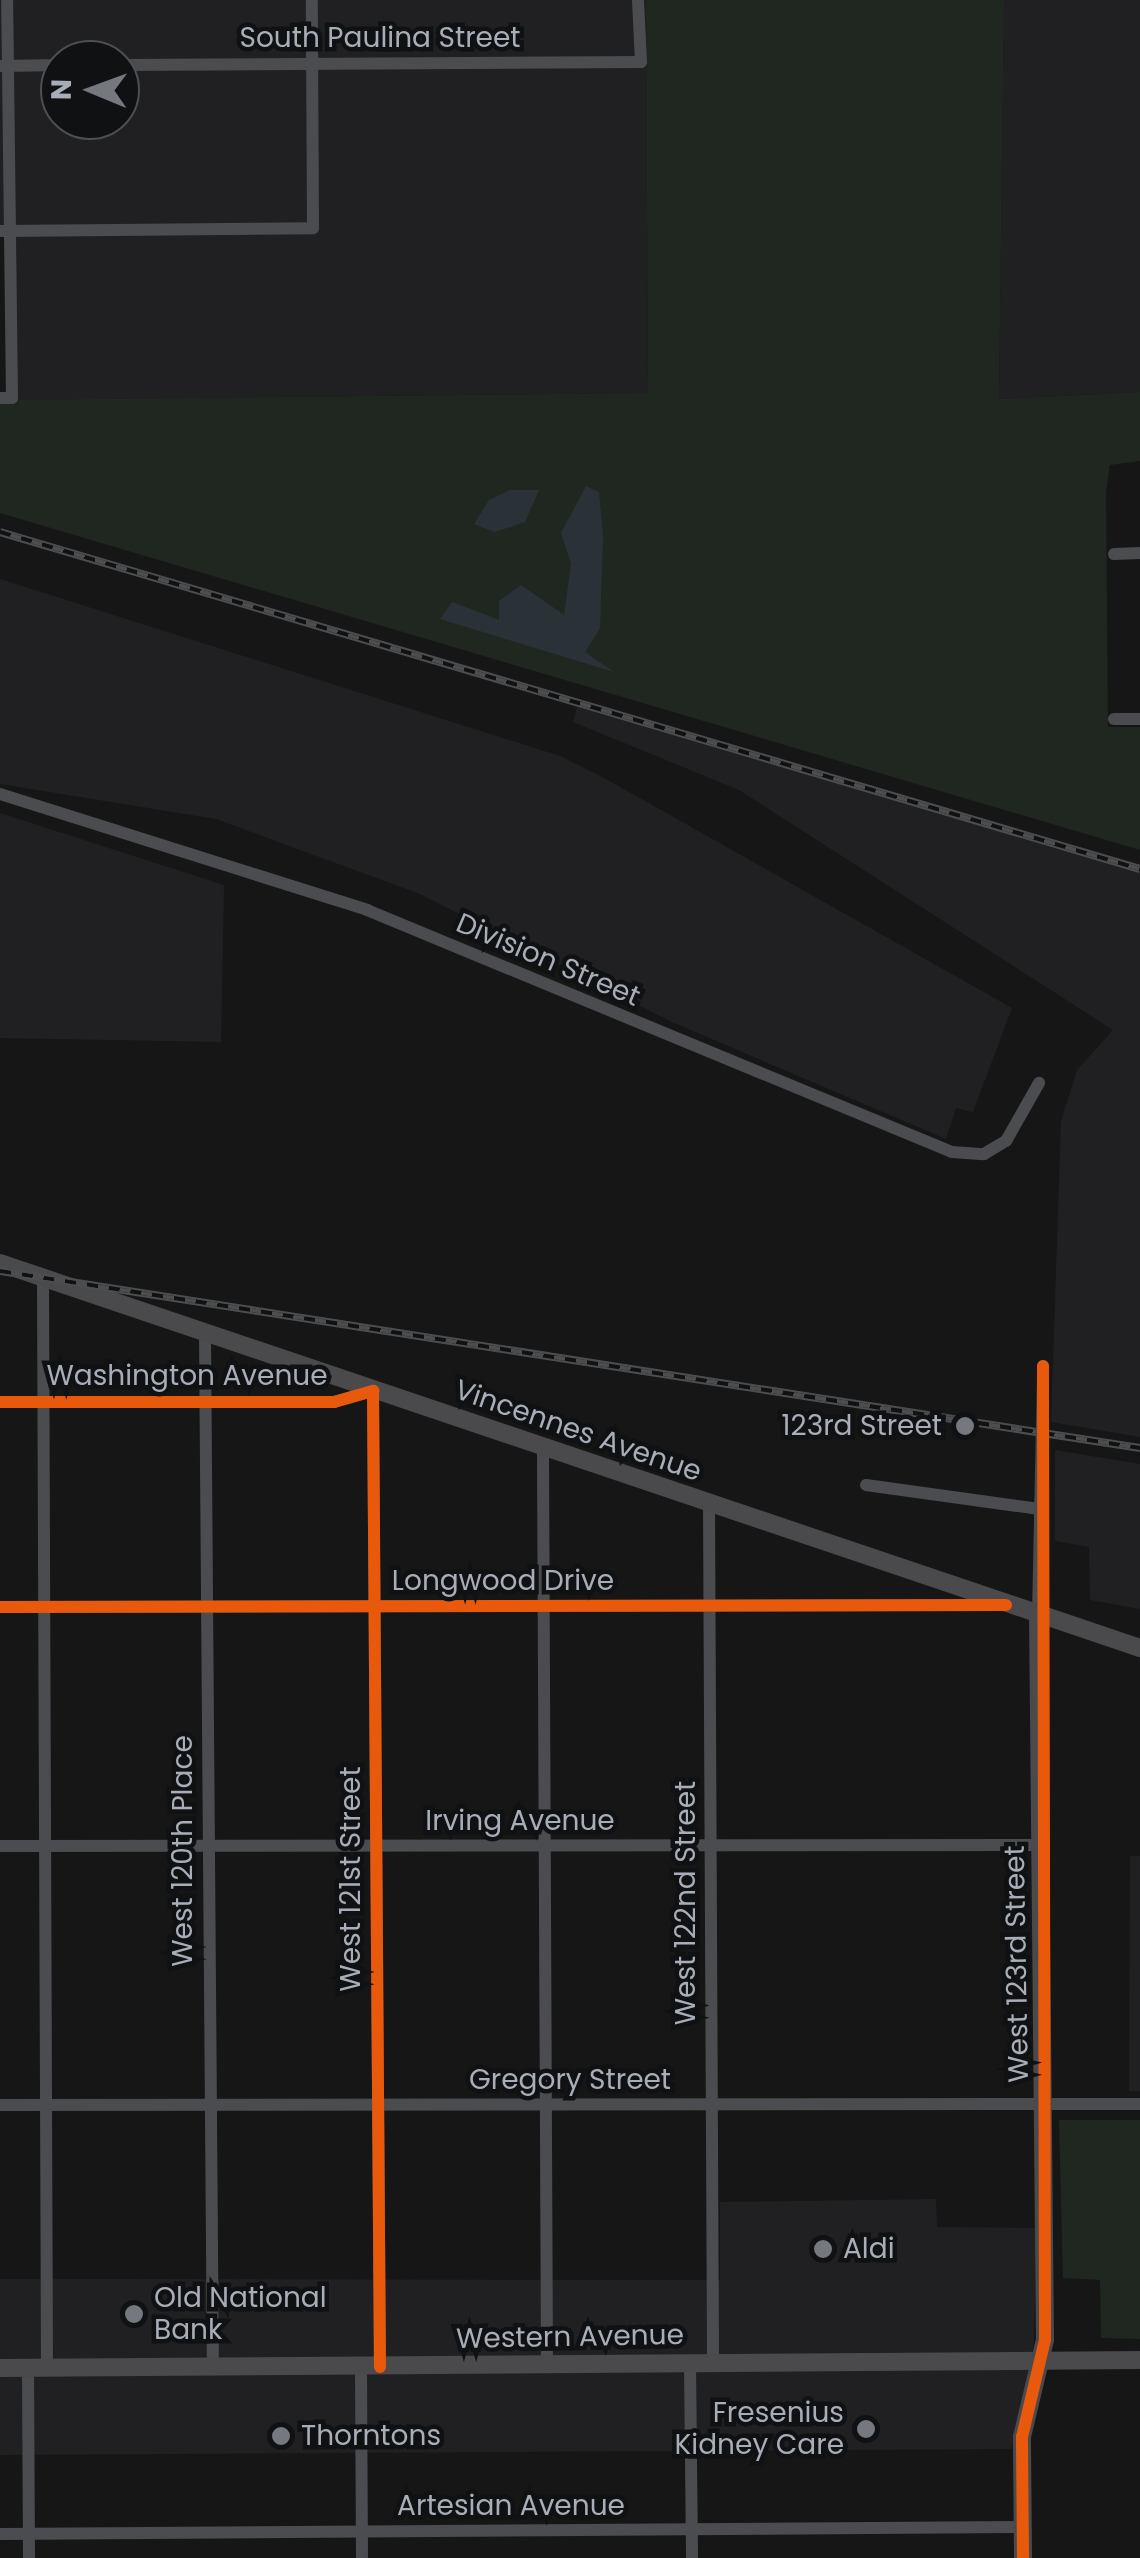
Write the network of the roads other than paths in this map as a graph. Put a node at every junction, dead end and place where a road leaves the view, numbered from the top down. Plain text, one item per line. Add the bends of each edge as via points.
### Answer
1 (8, 0) edge
2 (312, 0) edge
3 (638, 0) edge
4 (313, 64) junction
5 (40, 65) edge
6 (140, 65) edge
7 (4, 66) edge
8 (5, 231) edge
9 (6, 398) edge
10 (1114, 554) dead end
11 (1140, 554) edge
12 (1114, 719) dead end
13 (1140, 719) edge
14 (0, 794) edge
15 (1039, 1083) dead end
16 (0, 1264) edge
17 (42, 1278) junction
18 (205, 1334) junction
19 (1042, 1366) dead end
20 (372, 1392) junction
21 (43, 1401) junction
22 (0, 1402) edge
23 (206, 1402) junction
24 (542, 1449) junction
25 (866, 1485) dead end
26 (709, 1504) junction
27 (1039, 1510) junction
28 (207, 1606) junction
29 (374, 1606) junction
30 (710, 1606) junction
31 (1006, 1606) junction
32 (0, 1607) edge
33 (44, 1607) junction
34 (544, 1607) junction
35 (1038, 1614) junction
36 (1140, 1648) edge
37 (711, 1845) junction
38 (1041, 1845) junction
39 (0, 1846) edge
40 (45, 1846) junction
41 (208, 1846) junction
42 (376, 1846) junction
43 (545, 1846) junction
44 (1140, 2104) edge
45 (0, 2105) edge
46 (46, 2105) junction
47 (210, 2105) junction
48 (378, 2105) junction
49 (547, 2105) junction
50 (712, 2105) junction
51 (1044, 2105) junction
52 (1038, 2360) junction
53 (1140, 2360) edge
54 (690, 2362) junction
55 (713, 2362) junction
56 (547, 2364) junction
57 (380, 2366) junction
58 (361, 2367) junction
59 (0, 2368) edge
60 (37, 2368) junction
61 (213, 2368) junction
62 (1022, 2527) junction
63 (692, 2529) junction
64 (362, 2532) junction
65 (0, 2534) edge
66 (28, 2534) junction
67 (29, 2558) edge
68 (362, 2558) edge
69 (692, 2558) edge
70 (1022, 2558) edge

1 - 7 street
2 - 4 street
3 - 4 street, South Paulina Street via 641,62
4 - 6 street, South Paulina Street
4 - 8 street via 314,228
5 - 7 street
7 - 8 street
8 - 9 street
10 - 11 street
12 - 13 street
14 - 15 street, Division Street via 367,910 952,1152 984,1154 1006,1141
16 - 17 main road, Vincennes Avenue
17 - 18 main road, Vincennes Avenue
17 - 21 street
18 - 20 main road, Vincennes Avenue
18 - 23 street, West 120th Place
19 - 27 street, West 123rd Street
20 - 23 street, Washington Avenue via 334,1402
20 - 24 main road, Vincennes Avenue
20 - 29 street, West 121st Street
21 - 22 street, Washington Avenue
21 - 23 street, Washington Avenue
21 - 33 street
23 - 28 street, West 120th Place
24 - 26 main road, Vincennes Avenue
24 - 34 street
25 - 27 street
26 - 30 street, West 122nd Street
26 - 31 main road, Vincennes Avenue
27 - 35 street, West 123rd Street
28 - 29 street, Longwood Drive
28 - 33 street, Longwood Drive
28 - 41 street, West 120th Place
29 - 34 street, Longwood Drive
29 - 42 street, West 121st Street
30 - 31 street, Longwood Drive
30 - 34 street, Longwood Drive
30 - 37 street, West 122nd Street
31 - 35 main road, Vincennes Avenue
32 - 33 street, Longwood Drive
33 - 40 street
34 - 43 street
35 - 36 main road, Vincennes Avenue
35 - 38 main road, West 123rd Street
37 - 38 street, Irving Avenue
37 - 43 street, Irving Avenue
37 - 50 street, West 122nd Street
38 - 51 main road, West 123rd Street
39 - 40 street, Irving Avenue
40 - 41 street, Irving Avenue
40 - 46 street
41 - 42 street, Irving Avenue
41 - 47 street, West 120th Place
42 - 43 street, Irving Avenue
42 - 48 street, West 121st Street
43 - 49 street
44 - 51 street, Gregory Street
45 - 46 street, Gregory Street
46 - 47 street, Gregory Street
46 - 60 street
47 - 48 street, Gregory Street
47 - 61 street, West 120th Place
48 - 49 street, Gregory Street
48 - 57 street, West 121st Street
49 - 50 street, Gregory Street
49 - 56 street
50 - 51 street, Gregory Street
50 - 55 street, West 122nd Street
51 - 52 main road, West 123rd Street
52 - 53 main road, Western Avenue
52 - 55 main road, Western Avenue
52 - 62 main road, West 123rd Street via 1022,2437
54 - 55 main road, Western Avenue
54 - 56 main road, Western Avenue
54 - 63 street
56 - 57 main road, Western Avenue
57 - 58 main road, Western Avenue
58 - 61 main road, Western Avenue
58 - 64 street
59 - 60 main road, Western Avenue
60 - 61 main road, Western Avenue
60 - 66 street
62 - 63 street, Artesian Avenue
62 - 70 main road, West 123rd Street
63 - 64 street, Artesian Avenue
63 - 69 street
64 - 66 street, Artesian Avenue
64 - 68 street
65 - 66 street, Artesian Avenue
66 - 67 street

